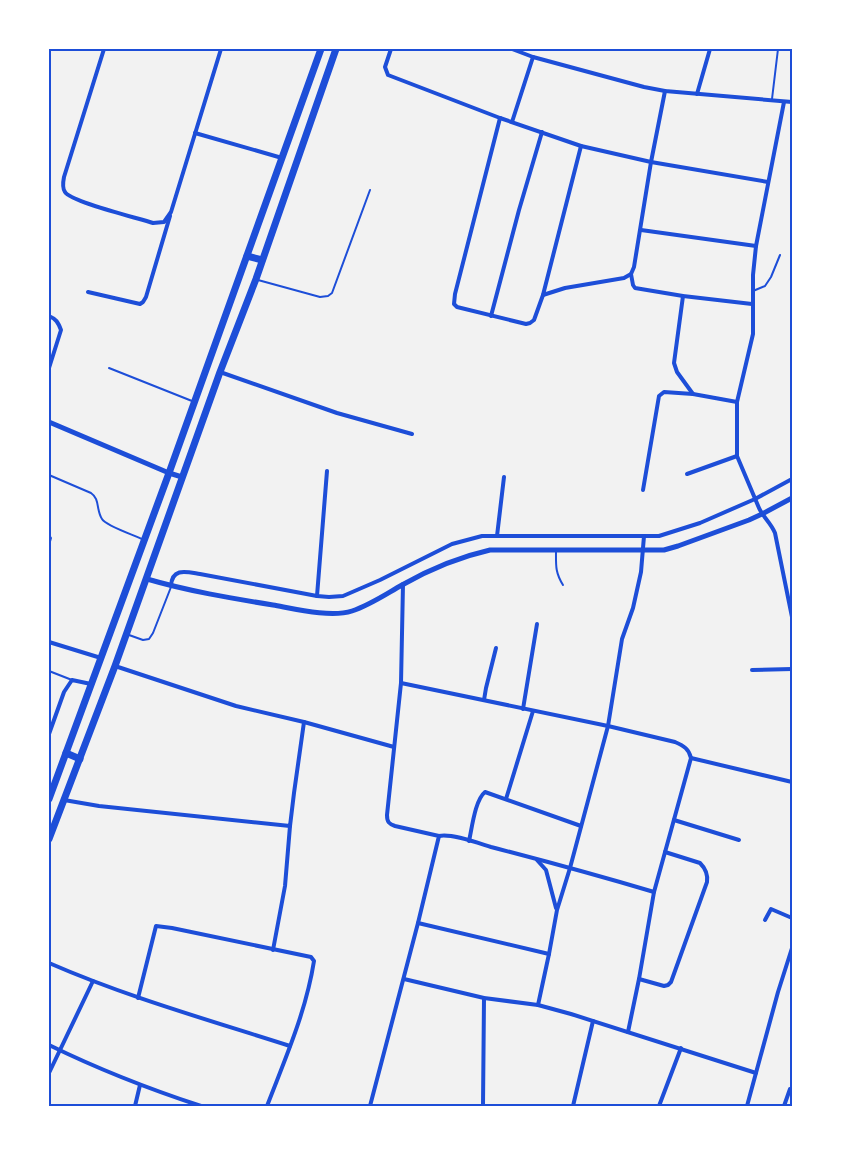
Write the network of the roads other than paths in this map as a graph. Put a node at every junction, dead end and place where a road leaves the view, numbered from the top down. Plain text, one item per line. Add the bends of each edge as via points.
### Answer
1 (104, 49) edge
2 (221, 49) edge
3 (321, 49) edge
4 (336, 49) edge
5 (391, 49) edge
6 (512, 49) edge
7 (710, 49) edge
8 (778, 49) edge
9 (533, 57) junction
10 (665, 91) junction
11 (697, 94) junction
12 (772, 101) junction
13 (784, 102) junction
14 (792, 102) edge
15 (500, 118) junction
16 (512, 122) junction
17 (542, 132) junction
18 (195, 133) junction
19 (581, 146) junction
20 (282, 158) junction
21 (651, 162) junction
22 (768, 182) junction
23 (370, 190) dead end
24 (171, 212) junction
25 (641, 230) junction
26 (756, 246) junction
27 (780, 255) dead end
28 (247, 256) junction
29 (262, 260) junction
30 (631, 274) junction
31 (256, 279) junction
32 (753, 291) junction
33 (88, 292) dead end
34 (543, 295) junction
35 (683, 296) junction
36 (752, 304) junction
37 (49, 316) edge
38 (491, 316) junction
39 (49, 368) edge
40 (110, 368) dead end
41 (220, 372) junction
42 (693, 394) junction
43 (195, 402) junction
44 (737, 402) junction
45 (49, 422) edge
46 (412, 434) dead end
47 (737, 456) junction
48 (327, 471) dead end
49 (169, 473) junction
50 (687, 474) dead end
51 (49, 475) edge
52 (182, 477) junction
53 (504, 477) dead end
54 (792, 479) edge
55 (643, 490) dead end
56 (792, 498) edge
57 (755, 501) junction
58 (762, 514) junction
59 (49, 535) edge
60 (497, 536) junction
61 (644, 536) junction
62 (144, 540) junction
63 (49, 545) edge
64 (556, 550) junction
65 (643, 550) junction
66 (146, 579) junction
67 (404, 584) junction
68 (563, 585) dead end
69 (171, 586) junction
70 (317, 596) junction
71 (792, 617) edge
72 (537, 624) dead end
73 (126, 634) junction
74 (49, 642) edge
75 (496, 648) dead end
76 (101, 658) junction
77 (115, 666) junction
78 (792, 668) edge
79 (752, 670) dead end
80 (49, 671) edge
81 (72, 680) junction
82 (401, 683) junction
83 (92, 684) junction
84 (484, 700) junction
85 (523, 709) junction
86 (533, 711) junction
87 (304, 722) junction
88 (608, 726) junction
89 (49, 734) edge
90 (394, 747) junction
91 (66, 754) junction
92 (691, 758) junction
93 (80, 759) junction
94 (792, 782) edge
95 (49, 799) edge
96 (506, 799) junction
97 (64, 800) junction
98 (674, 820) junction
99 (290, 826) junction
100 (582, 826) junction
101 (438, 836) junction
102 (49, 839) edge
103 (739, 840) dead end
104 (468, 841) junction
105 (665, 852) junction
106 (537, 859) junction
107 (570, 868) junction
108 (654, 892) junction
109 (557, 910) junction
110 (792, 918) edge
111 (765, 920) dead end
112 (418, 923) junction
113 (792, 948) edge
114 (273, 950) junction
115 (549, 954) junction
116 (49, 963) edge
117 (404, 978) junction
118 (638, 978) junction
119 (93, 981) junction
120 (138, 998) junction
121 (484, 998) junction
122 (538, 1005) junction
123 (593, 1021) junction
124 (628, 1032) junction
125 (49, 1045) edge
126 (290, 1046) junction
127 (681, 1048) junction
128 (59, 1050) junction
129 (49, 1073) edge
130 (756, 1073) junction
131 (140, 1085) junction
132 (790, 1089) dead end
133 (134, 1106) edge
134 (200, 1106) edge
135 (267, 1106) edge
136 (370, 1106) edge
137 (483, 1106) edge
138 (573, 1106) edge
139 (660, 1106) edge
140 (747, 1106) edge
141 (784, 1106) edge

1 - 24 street via 64,177 65,192 78,201 153,222 164,222
2 - 18 street
3 - 20 highway
4 - 29 highway
5 - 15 street via 386,67 388,75
6 - 9 street
7 - 11 street
8 - 12 lane
9 - 10 street
9 - 16 street
10 - 11 street
10 - 21 street
11 - 12 street
12 - 13 street
13 - 14 street
13 - 22 street
15 - 16 street
15 - 38 street via 454,301 457,306
16 - 17 street
17 - 19 street
17 - 38 street
18 - 20 street
18 - 24 street
19 - 21 street
19 - 34 street
20 - 28 highway
21 - 22 street
21 - 25 street
22 - 26 street
23 - 31 lane via 332,293 320,297
24 - 33 street via 143,302 140,304
25 - 26 street
25 - 30 street
26 - 32 street
27 - 32 lane via 765,286
28 - 29 highway
28 - 43 highway
29 - 31 highway
30 - 34 street
30 - 35 street via 635,288
31 - 41 highway
32 - 36 street
34 - 38 street via 530,323
35 - 36 street
35 - 42 street via 674,363
36 - 44 street via 753,334
37 - 39 street via 55,318 61,330
40 - 43 lane
41 - 46 street via 337,413
41 - 52 highway
42 - 44 street
42 - 55 street via 664,392 659,396
43 - 49 highway
44 - 47 street
45 - 49 street
47 - 50 street
47 - 57 street
48 - 70 street
49 - 52 street
49 - 62 highway
51 - 62 lane via 96,496 102,519
52 - 66 highway
53 - 60 street
54 - 57 street
56 - 58 street
57 - 58 street
57 - 61 street via 680,530
58 - 65 street via 678,546
58 - 71 street via 775,533
59 - 63 lane
60 - 61 street
60 - 70 street via 482,536 452,544 343,596
61 - 65 street
62 - 76 highway
64 - 65 street
64 - 67 street via 490,550 469,554
64 - 68 lane via 556,569
65 - 88 street via 633,608 622,639
66 - 69 street
66 - 73 highway
67 - 69 street via 360,608 332,613
67 - 82 street
69 - 70 street via 174,575 183,572
69 - 73 lane via 149,639
72 - 85 street
73 - 77 highway
74 - 76 street
75 - 84 street
76 - 83 highway
77 - 87 street via 236,706
77 - 93 highway
78 - 79 street
80 - 81 lane
81 - 83 street
81 - 89 street via 64,692
82 - 84 street
82 - 90 street
83 - 91 highway
84 - 85 street
85 - 86 street
86 - 88 street
86 - 96 street
87 - 90 street
87 - 99 street
88 - 92 street via 675,742 685,747
88 - 100 street
90 - 101 street via 387,821 395,826
91 - 93 highway
91 - 95 highway
92 - 94 street
92 - 98 street
93 - 97 highway
96 - 100 street
96 - 104 street via 487,792 482,795
97 - 99 street
97 - 102 highway
98 - 103 street
98 - 105 street
99 - 114 street via 286,886
100 - 107 street
101 - 104 street
101 - 112 street
104 - 106 street
105 - 108 street
105 - 118 street via 700,863 706,872 707,882 671,982 664,986
106 - 107 street
106 - 109 street via 546,870
107 - 108 street
107 - 109 street
108 - 118 street
109 - 115 street
110 - 111 street via 770,909
112 - 115 street
112 - 117 street
113 - 130 street
114 - 120 street via 156,926
114 - 126 street via 311,957 314,961 313,974
115 - 122 street
116 - 119 street
117 - 121 street
117 - 136 street
118 - 124 street
119 - 120 street
119 - 128 street
120 - 126 street
121 - 122 street
121 - 137 street
122 - 123 street
123 - 124 street
123 - 138 street
124 - 127 street
125 - 128 street
126 - 135 street
127 - 130 street
127 - 139 street
128 - 129 street
128 - 131 street
130 - 140 street
131 - 133 street
131 - 134 street
132 - 141 street

